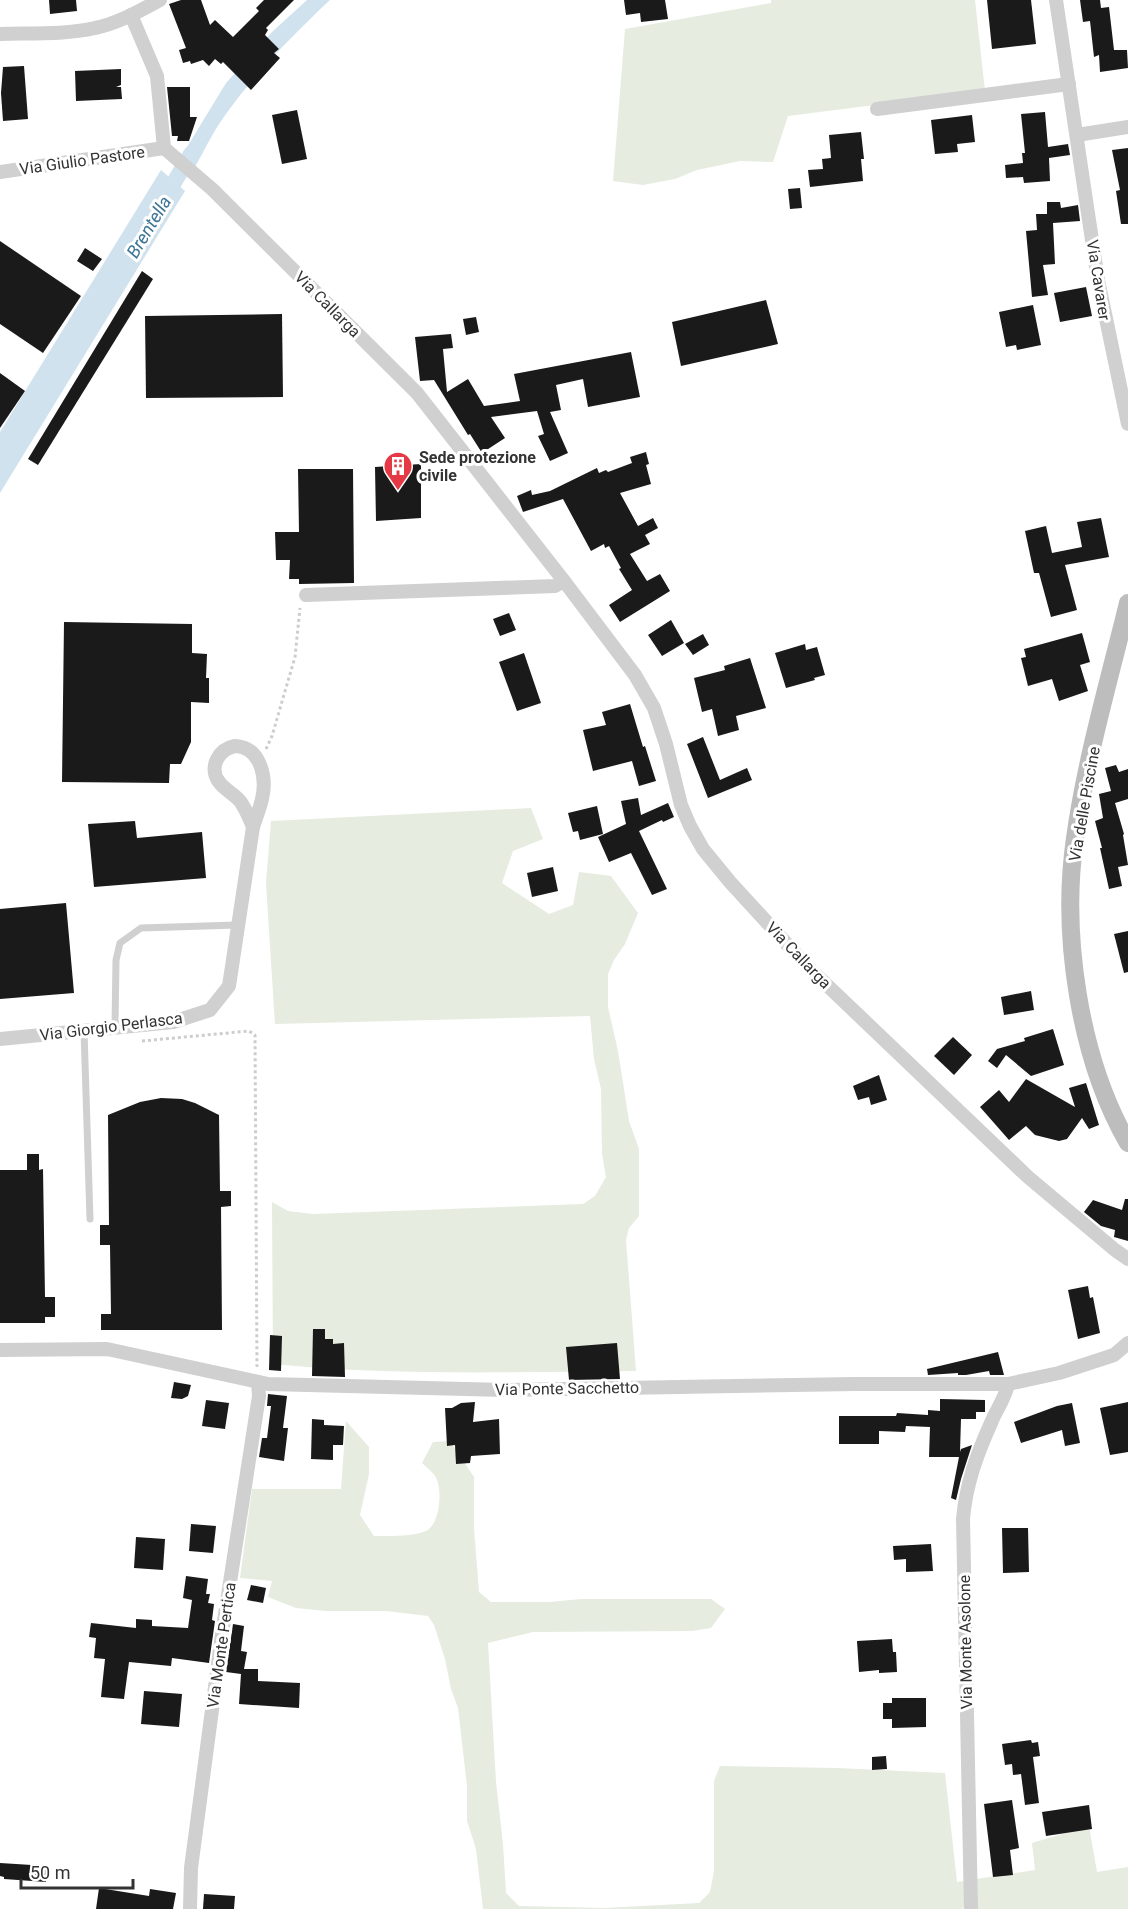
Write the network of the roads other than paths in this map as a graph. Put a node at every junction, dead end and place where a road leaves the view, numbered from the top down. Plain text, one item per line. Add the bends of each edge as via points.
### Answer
1 (160, 0) edge
2 (1056, 0) edge
3 (131, 15) junction
4 (0, 34) edge
5 (1069, 84) junction
6 (877, 109) dead end
7 (1128, 127) edge
8 (1077, 135) junction
9 (164, 148) junction
10 (0, 172) edge
11 (1128, 424) edge
12 (564, 581) junction
13 (306, 595) road end
14 (1128, 603) edge
15 (253, 827) junction
16 (237, 926) junction
17 (115, 1028) junction
18 (84, 1031) junction
19 (0, 1039) edge
20 (1128, 1143) edge
21 (90, 1219) dead end
22 (1128, 1259) edge
23 (1128, 1342) edge
24 (0, 1350) edge
25 (258, 1382) junction
26 (1008, 1384) junction
27 (190, 1909) edge
28 (971, 1909) edge

1 - 3 street
2 - 5 street, Via Cavarer
3 - 4 street via 95,28
3 - 9 street via 157,76
5 - 6 street
5 - 8 street, Via Cavarer
7 - 8 street
8 - 11 street, Via Cavarer via 1098,280
9 - 10 street, Via Giulio Pastore
9 - 12 street, Via Callarga via 212,189 417,393
12 - 13 street via 555,586
12 - 22 street, Via Callarga via 635,675 654,708 690,826 730,882 808,967 1028,1177
14 - 20 street, Via delle Piscine via 1081,802 1074,840 1070,909 1084,1026 1108,1102
15 - 15 street, Via Giorgio Perlasca via 243,804 219,782 214,769 218,756 229,747 242,746 253,752 264,780
15 - 16 street, Via Giorgio Perlasca
16 - 17 street, Via Giorgio Perlasca via 229,986 210,1010 172,1022
16 - 17 lane via 141,928 120,943
17 - 18 street, Via Giorgio Perlasca
18 - 19 street, Via Giorgio Perlasca
18 - 21 lane
23 - 26 street, Via Ponte Sacchetto via 1114,1355
24 - 25 street, Via Ponte Sacchetto via 107,1349
25 - 26 street, Via Ponte Sacchetto via 506,1390
25 - 27 street, Via Monte Pertica via 191,1868
26 - 28 street, Via Monte Asolone via 973,1466 964,1510

